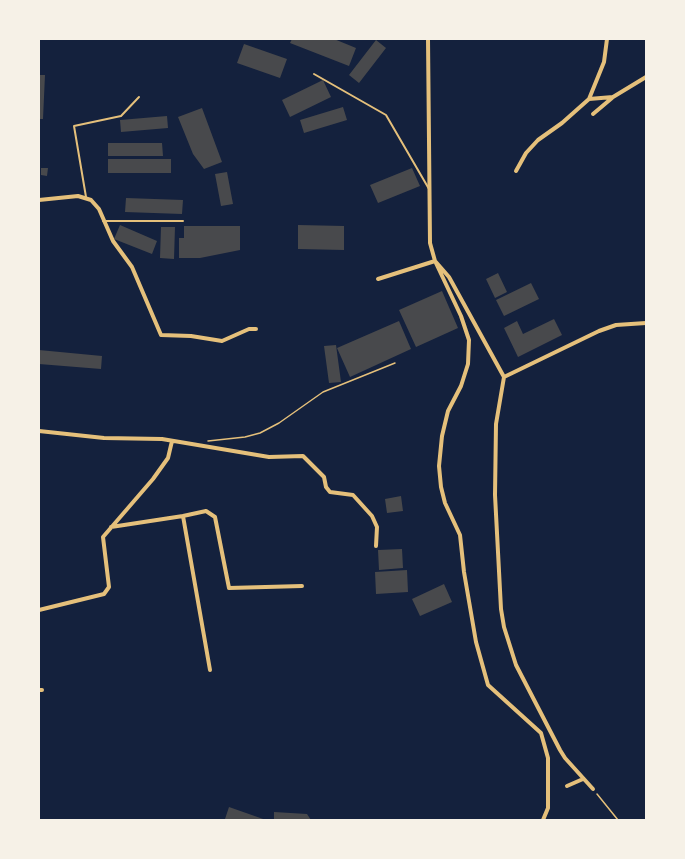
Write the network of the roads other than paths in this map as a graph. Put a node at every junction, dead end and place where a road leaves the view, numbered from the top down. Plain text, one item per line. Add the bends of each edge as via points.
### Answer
1 (428, 39) edge
2 (607, 39) edge
3 (314, 74) dead end
4 (646, 77) edge
5 (140, 97) dead end
6 (613, 97) junction
7 (589, 99) junction
8 (593, 114) dead end
9 (516, 171) dead end
10 (430, 191) junction
11 (86, 197) junction
12 (39, 200) edge
13 (103, 220) junction
14 (183, 221) dead end
15 (435, 261) junction
16 (378, 279) dead end
17 (646, 323) edge
18 (256, 329) dead end
19 (504, 377) junction
20 (39, 430) edge
21 (172, 441) junction
22 (183, 516) junction
23 (111, 527) junction
24 (376, 546) dead end
25 (302, 586) dead end
26 (39, 610) edge
27 (210, 670) dead end
28 (583, 779) junction
29 (567, 786) dead end
30 (593, 789) road end
31 (543, 820) edge

1 - 10 street
2 - 7 street via 604,62
3 - 10 lane via 386,115
4 - 6 street
5 - 11 lane via 121,116 74,126
6 - 7 street
6 - 8 street
7 - 9 street via 538,140
10 - 15 street via 430,243
11 - 12 street
11 - 13 street via 99,209
13 - 14 lane
13 - 18 street via 132,267 161,335 222,341
15 - 16 street
15 - 19 street via 449,277
15 - 31 street via 469,340 468,364 441,436 441,488 460,535 476,642 488,685 541,733 548,758 548,808
17 - 19 street via 616,325 599,331
19 - 28 street via 496,424 495,495 504,627 528,690 565,758
20 - 21 street
21 - 23 street via 168,458
21 - 24 street via 269,457 303,456 324,477 330,492 354,495 372,516 377,527
22 - 23 street
22 - 25 street via 206,512 215,518 229,588
22 - 27 street
23 - 26 street via 103,537 109,578 104,594
28 - 29 street
28 - 30 street

